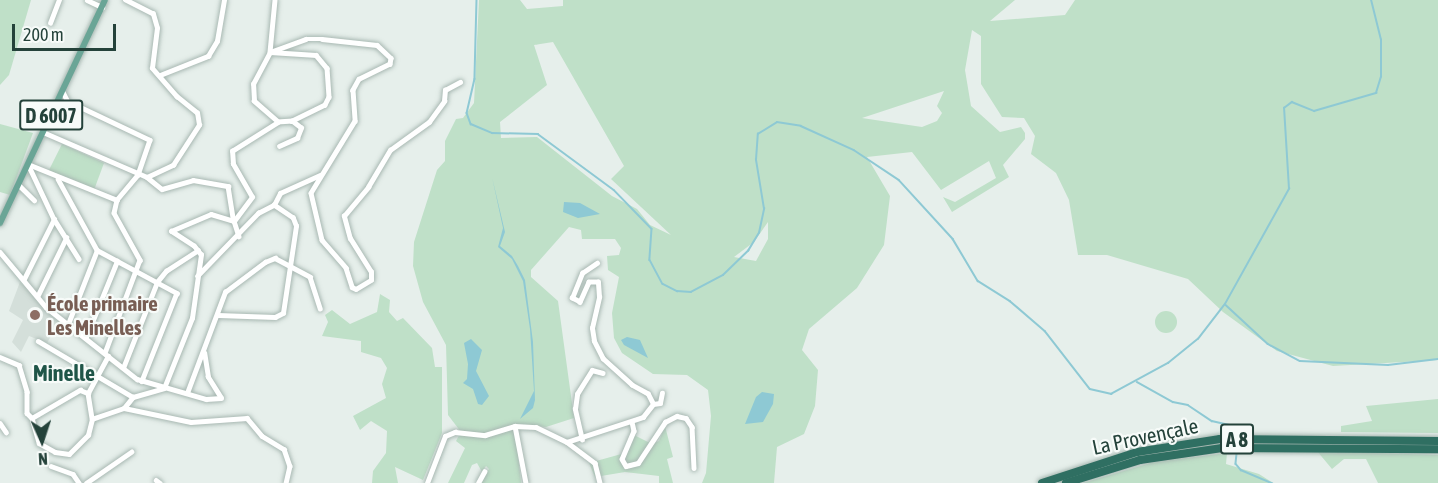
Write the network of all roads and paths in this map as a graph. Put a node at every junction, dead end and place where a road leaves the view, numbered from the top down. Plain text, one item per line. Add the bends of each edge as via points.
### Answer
1 (59, 0) edge
2 (87, 0) edge
3 (125, 0) edge
4 (224, 0) edge
5 (275, 0) edge
6 (103, 3) edge
7 (50, 23) dead end
8 (270, 52) junction
9 (160, 75) junction
10 (460, 82) dead end
11 (62, 91) junction
12 (69, 102) junction
13 (56, 104) junction
14 (292, 121) junction
15 (278, 122) junction
16 (43, 132) junction
17 (279, 146) dead end
18 (28, 164) junction
19 (320, 174) junction
20 (138, 175) junction
21 (147, 177) junction
22 (58, 179) junction
23 (18, 184) junction
24 (34, 200) dead end
25 (117, 200) junction
26 (274, 205) junction
27 (54, 219) junction
28 (234, 220) junction
29 (0, 223) edge
30 (239, 236) junction
31 (66, 238) junction
32 (97, 250) junction
33 (198, 250) junction
34 (0, 252) edge
35 (79, 259) dead end
36 (117, 261) junction
37 (597, 263) dead end
38 (288, 264) junction
39 (136, 270) junction
40 (197, 276) junction
41 (24, 279) junction
42 (158, 282) junction
43 (38, 295) junction
44 (320, 308) dead end
45 (218, 315) junction
46 (68, 324) junction
47 (86, 337) junction
48 (38, 341) dead end
49 (204, 353) junction
50 (106, 354) junction
51 (0, 357) edge
52 (123, 368) junction
53 (603, 373) dead end
54 (98, 375) junction
55 (142, 381) junction
56 (164, 388) junction
57 (88, 393) junction
58 (187, 393) junction
59 (662, 393) dead end
60 (133, 397) junction
61 (653, 404) junction
62 (124, 408) junction
63 (32, 418) junction
64 (92, 419) junction
65 (632, 422) junction
66 (0, 423) edge
67 (515, 426) junction
68 (6, 432) dead end
69 (582, 440) junction
70 (1438, 441) edge
71 (567, 442) junction
72 (1438, 449) edge
73 (131, 452) dead end
74 (51, 466) dead end
75 (694, 468) dead end
76 (484, 472) dead end
77 (80, 483) edge
78 (86, 483) edge
79 (286, 483) edge
80 (427, 483) edge
81 (478, 483) edge
82 (526, 483) edge
83 (600, 483) edge
84 (1042, 483) edge
85 (1066, 483) edge

1 - 7 street
2 - 6 street
3 - 9 street via 153,14 157,28 151,65
4 - 9 street via 217,41 208,56
5 - 8 street
6 - 11 main road, D 6007
8 - 14 street via 316,55 327,68 325,105
8 - 15 street via 253,84 254,102
8 - 19 street via 306,39 322,39 376,45 391,58 384,68 359,79 353,90 355,121 338,154
9 - 21 street via 177,97 197,113 200,122 173,165
10 - 19 street via 445,90 444,101 429,122 390,150 368,187 344,216 350,239 371,272 371,280 356,289 346,268 319,234 311,193
11 - 12 street
11 - 13 main road, D 6007
12 - 13 street
12 - 20 street via 150,140
13 - 16 main road, D 6007
14 - 15 street
14 - 17 street via 301,128 300,134
15 - 28 street via 232,151 233,164 252,197
16 - 18 main road, D 6007
16 - 20 street
18 - 22 street
18 - 23 main road, D 6007
18 - 27 street
19 - 26 street via 280,193
20 - 21 street
20 - 25 street
21 - 28 street via 162,189 193,180 228,186 228,206
22 - 25 street
22 - 32 street
23 - 24 street
23 - 29 main road, D 6007
25 - 39 street via 114,213 140,260
26 - 30 street via 258,213
26 - 38 street via 293,218 296,226
27 - 31 street
27 - 41 street
28 - 30 street
28 - 33 street via 211,214 171,231
30 - 40 street
31 - 35 street
31 - 43 street
32 - 36 street
32 - 46 street
33 - 40 street
33 - 42 street via 166,271
34 - 41 street
36 - 39 street
36 - 47 street
37 - 61 street via 582,273 572,298 580,302 589,282 598,282 594,341 603,359 648,394
38 - 44 street via 310,276
38 - 45 street via 275,258 236,283 225,292
38 - 45 street via 288,303 284,313 275,317
39 - 42 street
39 - 50 street
40 - 56 street via 192,318
41 - 43 street
42 - 52 street
42 - 55 street via 177,293
43 - 46 street
45 - 49 street
46 - 47 street
47 - 50 street
48 - 54 street
49 - 58 street
49 - 58 street via 207,377 221,398
50 - 52 street
50 - 54 street
51 - 63 street via 20,366 27,392 27,413
52 - 55 street
53 - 69 street via 592,369 577,394 575,409
54 - 57 street
54 - 60 street
55 - 56 street
56 - 58 street
56 - 60 street
57 - 63 street via 75,391
57 - 64 street
59 - 61 street via 660,403
60 - 62 street
61 - 65 street via 648,413
62 - 64 street
62 - 79 street via 191,422 247,418 262,436 284,449 290,466
63 - 64 street via 39,442 55,452 69,454 88,435
65 - 69 street
65 - 75 street via 634,431 622,459 626,465 638,463 665,422 677,416 686,418 692,427
66 - 68 street
67 - 71 street via 536,427
67 - 80 street via 485,435 455,432 445,436
67 - 82 street
69 - 71 street
70 - 84 highway, La Provençale / A 8 via 1220,440 1137,452
71 - 83 street via 595,463
72 - 85 highway, La Provençale / A 8 via 1222,448 1140,460
73 - 78 street
74 - 77 street via 73,474
76 - 81 street

